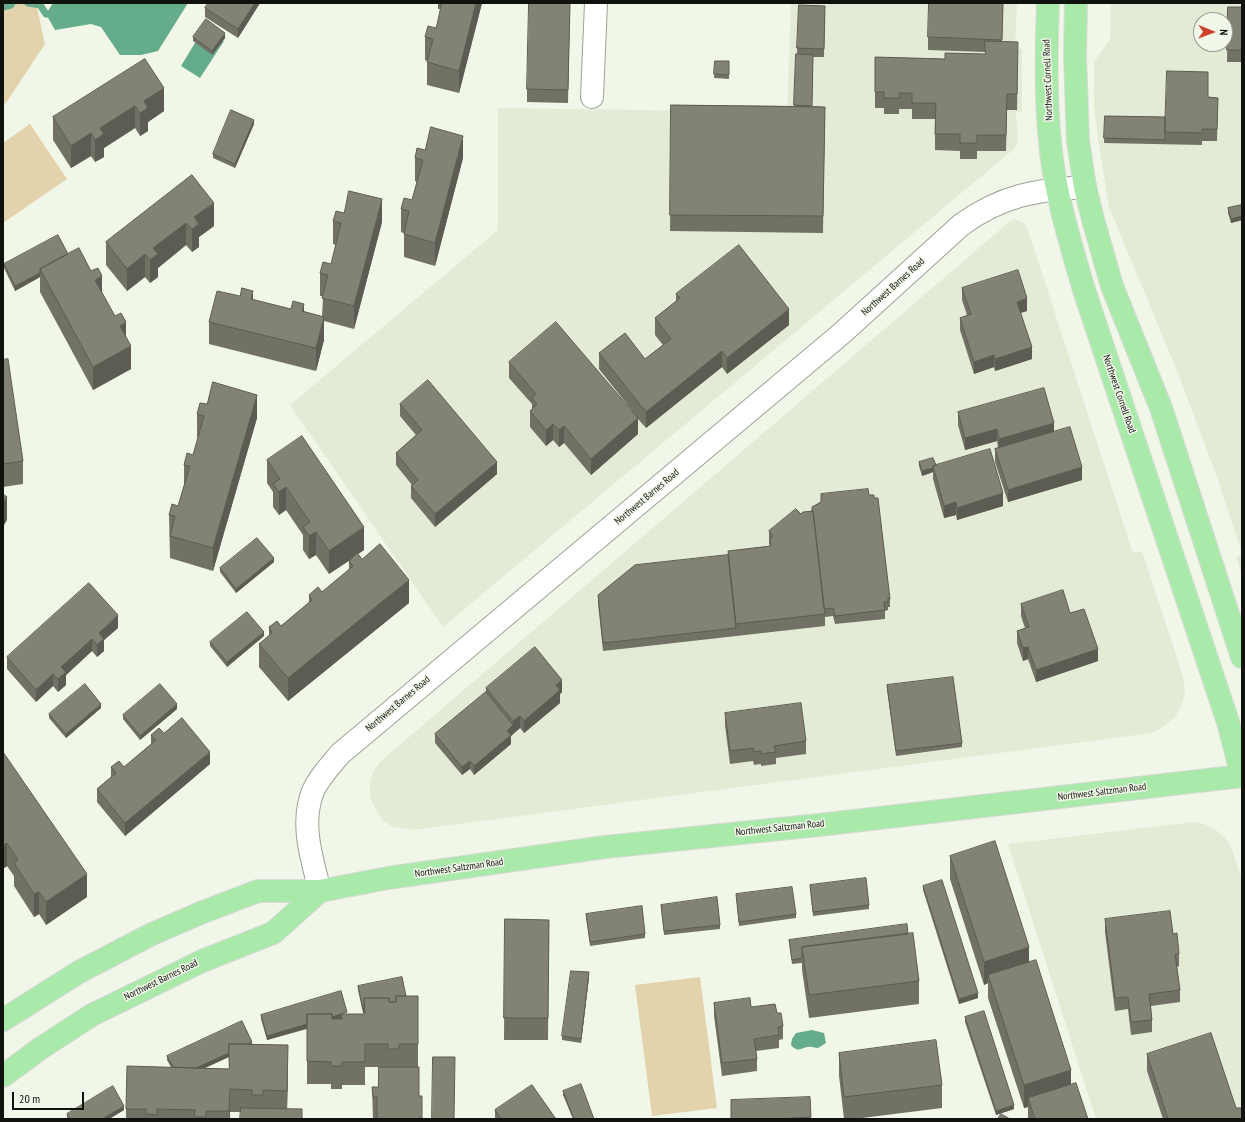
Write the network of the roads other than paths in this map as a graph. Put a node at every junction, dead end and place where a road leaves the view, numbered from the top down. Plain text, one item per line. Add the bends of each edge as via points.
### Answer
1 (596, 3) edge
2 (1048, 3) edge
3 (1076, 3) edge
4 (592, 97) dead end
5 (1085, 187) junction
6 (1057, 188) junction
7 (1178, 461) junction
8 (1145, 472) junction
9 (1242, 657) edge
10 (1242, 776) edge
11 (320, 891) junction
12 (3, 1020) edge
13 (3, 1076) edge

1 - 4 street
2 - 6 main road, Northwest Cornell Road via 1047,94 1050,142
3 - 5 main road via 1076,118
5 - 6 street, Northwest Barnes Road
5 - 7 main road via 1112,286 1161,408
6 - 8 main road, Northwest Cornell Road via 1084,290
6 - 11 street, Northwest Barnes Road via 1010,198 980,211 961,225 841,334 340,754 313,791 309,806 308,847
7 - 8 main road
7 - 9 main road
8 - 10 main road, Northwest Cornell Road via 1228,722
10 - 11 main road, Northwest Saltzman Road via 605,847 388,878
11 - 12 main road via 258,891 203,912 152,934 78,972
11 - 13 main road, Northwest Barnes Road via 273,933 202,961 92,1014

